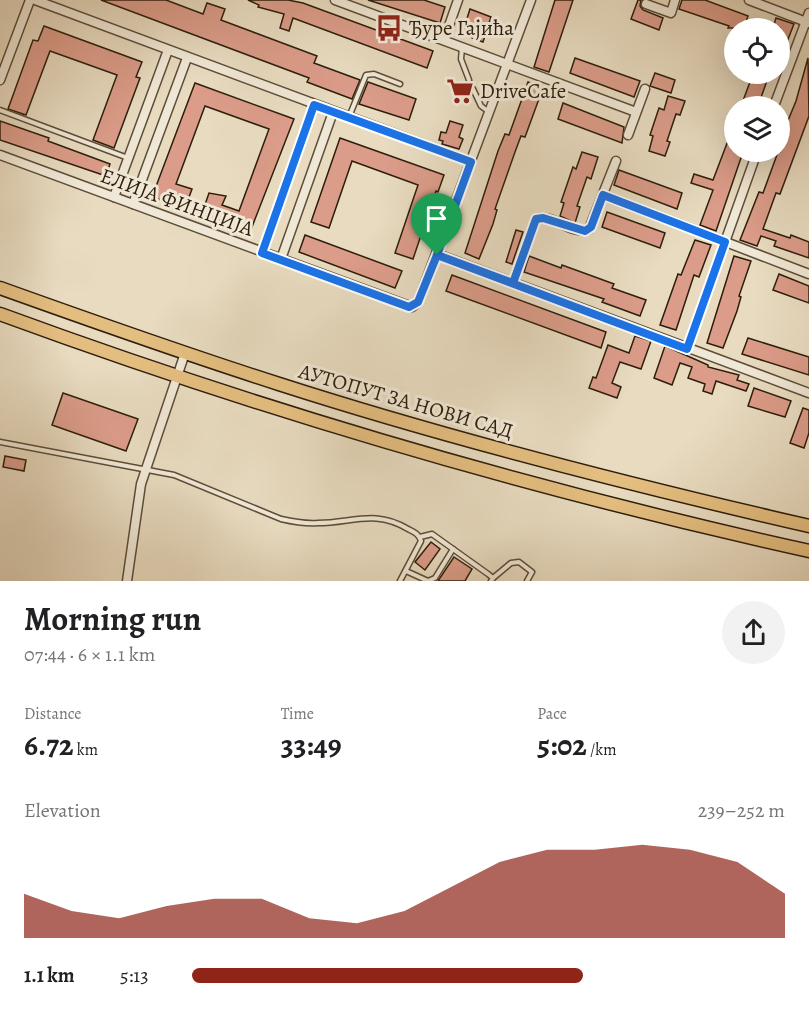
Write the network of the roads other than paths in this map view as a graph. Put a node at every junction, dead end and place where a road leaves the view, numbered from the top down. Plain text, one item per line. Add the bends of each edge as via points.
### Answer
1 (30, 0) edge
2 (35, 0) edge
3 (458, 0) edge
4 (531, 0) edge
5 (675, 0) edge
6 (749, 0) edge
7 (341, 1) edge
8 (646, 4) dead end
9 (808, 19) edge
10 (444, 40) junction
11 (462, 47) junction
12 (168, 50) junction
13 (187, 58) junction
14 (507, 65) junction
15 (0, 80) edge
16 (469, 80) dead end
17 (400, 84) dead end
18 (473, 89) dead end
19 (645, 89) dead end
20 (778, 96) edge
21 (314, 105) junction
22 (0, 110) edge
23 (333, 112) junction
24 (489, 112) junction
25 (636, 112) junction
26 (348, 117) junction
27 (628, 135) dead end
28 (0, 155) edge
29 (128, 158) junction
30 (616, 161) dead end
31 (471, 162) junction
32 (753, 162) edge
33 (603, 195) junction
34 (114, 197) junction
35 (133, 204) junction
36 (725, 242) junction
37 (262, 253) junction
38 (437, 255) junction
39 (281, 259) junction
40 (809, 274) edge
41 (513, 283) junction
42 (0, 288) edge
43 (0, 314) edge
44 (687, 349) junction
45 (185, 353) junction
46 (177, 377) junction
47 (809, 393) edge
48 (0, 442) edge
49 (145, 469) junction
50 (809, 526) edge
51 (420, 537) junction
52 (453, 549) junction
53 (809, 551) edge
54 (406, 571) junction
55 (492, 580) edge
56 (127, 581) edge
57 (400, 581) edge
58 (528, 581) edge

1 - 15 street
2 - 12 street
3 - 10 street
4 - 14 street
5 - 8 street via 671,13
6 - 9 street
7 - 10 street
9 - 20 street
10 - 11 street
11 - 14 street
11 - 16 lane via 461,59
12 - 13 street
12 - 29 street
13 - 21 street
13 - 35 street
14 - 24 street
14 - 25 street
17 - 26 lane via 374,74 366,75
18 - 24 lane via 481,106
19 - 25 street
21 - 23 street
21 - 37 street
22 - 29 lane
23 - 26 street
23 - 39 street
24 - 31 street
25 - 27 street
26 - 31 street
28 - 34 street, ЕЛИЈА ФИНЦИЈА
29 - 34 street
30 - 33 street
31 - 38 street
32 - 36 street
33 - 36 street
33 - 41 street via 591,227 585,231 536,219
34 - 35 street, ЕЛИЈА ФИНЦИЈА
35 - 37 street, ЕЛИЈА ФИНЦИЈА
36 - 40 street
36 - 44 street
37 - 39 street, ЕЛИЈА ФИНЦИЈА
38 - 39 street, ЕЛИЈА ФИНЦИЈА via 418,302 409,307
38 - 41 street
41 - 44 street
42 - 45 main road, АУТОПУТ ЗА НОВИ САД
43 - 46 main road, АУТОПУТ ЗА НОВИ САД
44 - 47 street
45 - 46 street
45 - 50 main road, АУТОПУТ ЗА НОВИ САД via 459,438
46 - 49 street
46 - 53 main road, АУТОПУТ ЗА НОВИ САД via 464,465
48 - 49 lane
49 - 51 lane via 174,475 281,519 320,524 369,517 405,526
49 - 56 street
51 - 52 lane via 432,534
51 - 54 lane
52 - 54 lane via 435,578 428,581
52 - 55 lane
54 - 57 lane
55 - 58 lane via 511,563 519,562 531,572

